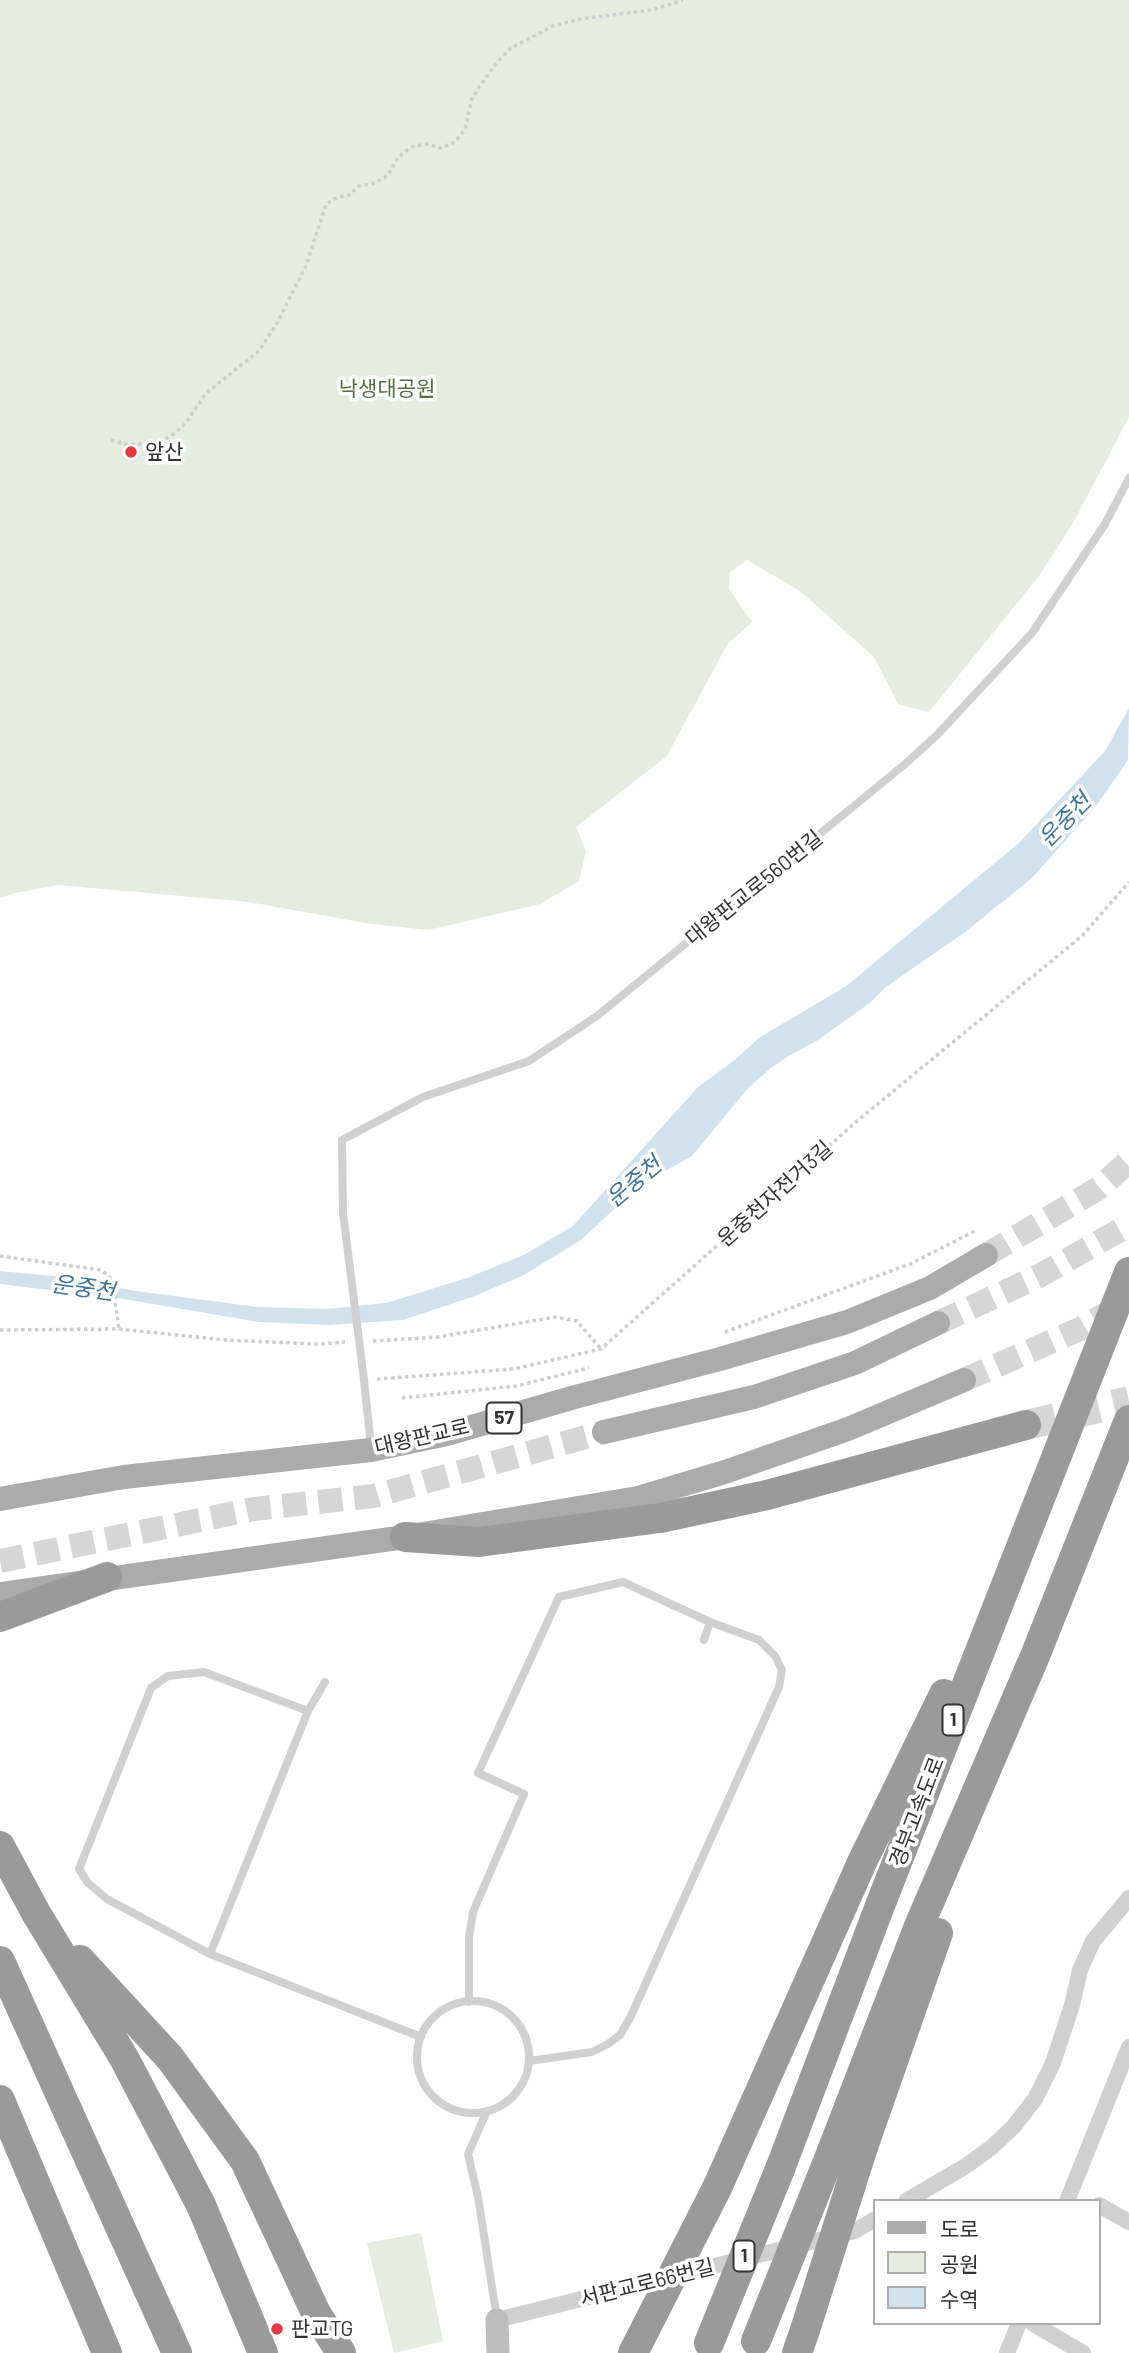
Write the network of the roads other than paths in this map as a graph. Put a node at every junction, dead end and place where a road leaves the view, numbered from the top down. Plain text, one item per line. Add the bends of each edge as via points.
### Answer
1 (1129, 478) edge
2 (986, 1255) tunnel mouth
3 (1129, 1272) edge
4 (938, 1323) tunnel mouth
5 (964, 1380) tunnel mouth
6 (1129, 1420) edge
7 (1026, 1425) tunnel mouth
8 (604, 1432) tunnel mouth
9 (371, 1450) junction
10 (0, 1499) edge
11 (1040, 1499) junction
12 (405, 1537) junction
13 (107, 1577) joint
14 (1, 1600) edge
15 (710, 1622) junction
16 (704, 1640) dead end
17 (1035, 1656) junction
18 (325, 1682) dead end
19 (308, 1711) junction
20 (0, 1846) edge
21 (1129, 1898) edge
22 (36, 1913) junction
23 (209, 1954) junction
24 (0, 1961) edge
25 (469, 2002) junction
26 (421, 2037) junction
27 (1127, 2056) edge
28 (529, 2061) junction
29 (0, 2100) edge
30 (487, 2111) junction
31 (1070, 2195) edge
32 (909, 2199) edge
33 (1101, 2205) edge
34 (874, 2220) edge
35 (1129, 2222) edge
36 (497, 2320) junction
37 (1018, 2325) edge
38 (1035, 2325) edge
39 (801, 2342) edge
40 (754, 2347) edge
41 (707, 2348) edge
42 (634, 2352) edge
43 (107, 2353) edge
44 (177, 2353) edge
45 (263, 2353) edge
46 (341, 2353) edge
47 (498, 2353) edge
48 (1007, 2353) edge
49 (1083, 2353) edge

1 - 9 lane, 대왕판교로560번길, bridge via 1105,524 1032,633 905,765 597,1016 529,1061 424,1097 342,1140 343,1213
2 - 9 main road, 대왕판교로 / 57 via 930,1288 847,1322 446,1434
3 - 11 highway, 경부고속도로 / 1
4 - 8 main road via 855,1363 754,1397
5 - 12 main road via 848,1429 638,1498
6 - 17 highway, 1
7 - 12 highway via 767,1495 660,1518 479,1542
9 - 10 main road, 대왕판교로 / 57 via 124,1477
11 - 41 highway, 경부고속도로 / 1, bridge
11 - 42 highway, bridge via 863,1860 717,2188
12 - 13 main road
13 - 14 highway
15 - 16 lane
15 - 25 lane via 623,1582 559,1597 478,1773 524,1794 472,1912
15 - 28 lane via 759,1640 782,1670 779,1687 620,2035 592,2052
17 - 39 highway, bridge via 863,2147
17 - 40 highway, 1, bridge via 919,1926
18 - 19 lane
19 - 23 lane
19 - 23 lane via 204,1672 168,1676 151,1688 79,1869 88,1884 107,1899
20 - 22 highway
21 - 32 street via 1093,1941 1053,2063 1035,2099 992,2147
22 - 45 highway via 124,2058 201,2205
22 - 46 highway via 170,2058 246,2161 316,2314
23 - 26 lane
24 - 44 highway
25 - 26 lane via 441,2011
25 - 28 lane via 494,2005 509,2014 528,2044
26 - 30 lane via 417,2062 433,2096 467,2113
27 - 31 street
28 - 30 lane via 516,2093
29 - 43 highway
30 - 36 lane via 468,2154
33 - 35 street
34 - 36 street, 서판교로66번길 via 855,2231
36 - 47 street
37 - 48 street
38 - 49 street

